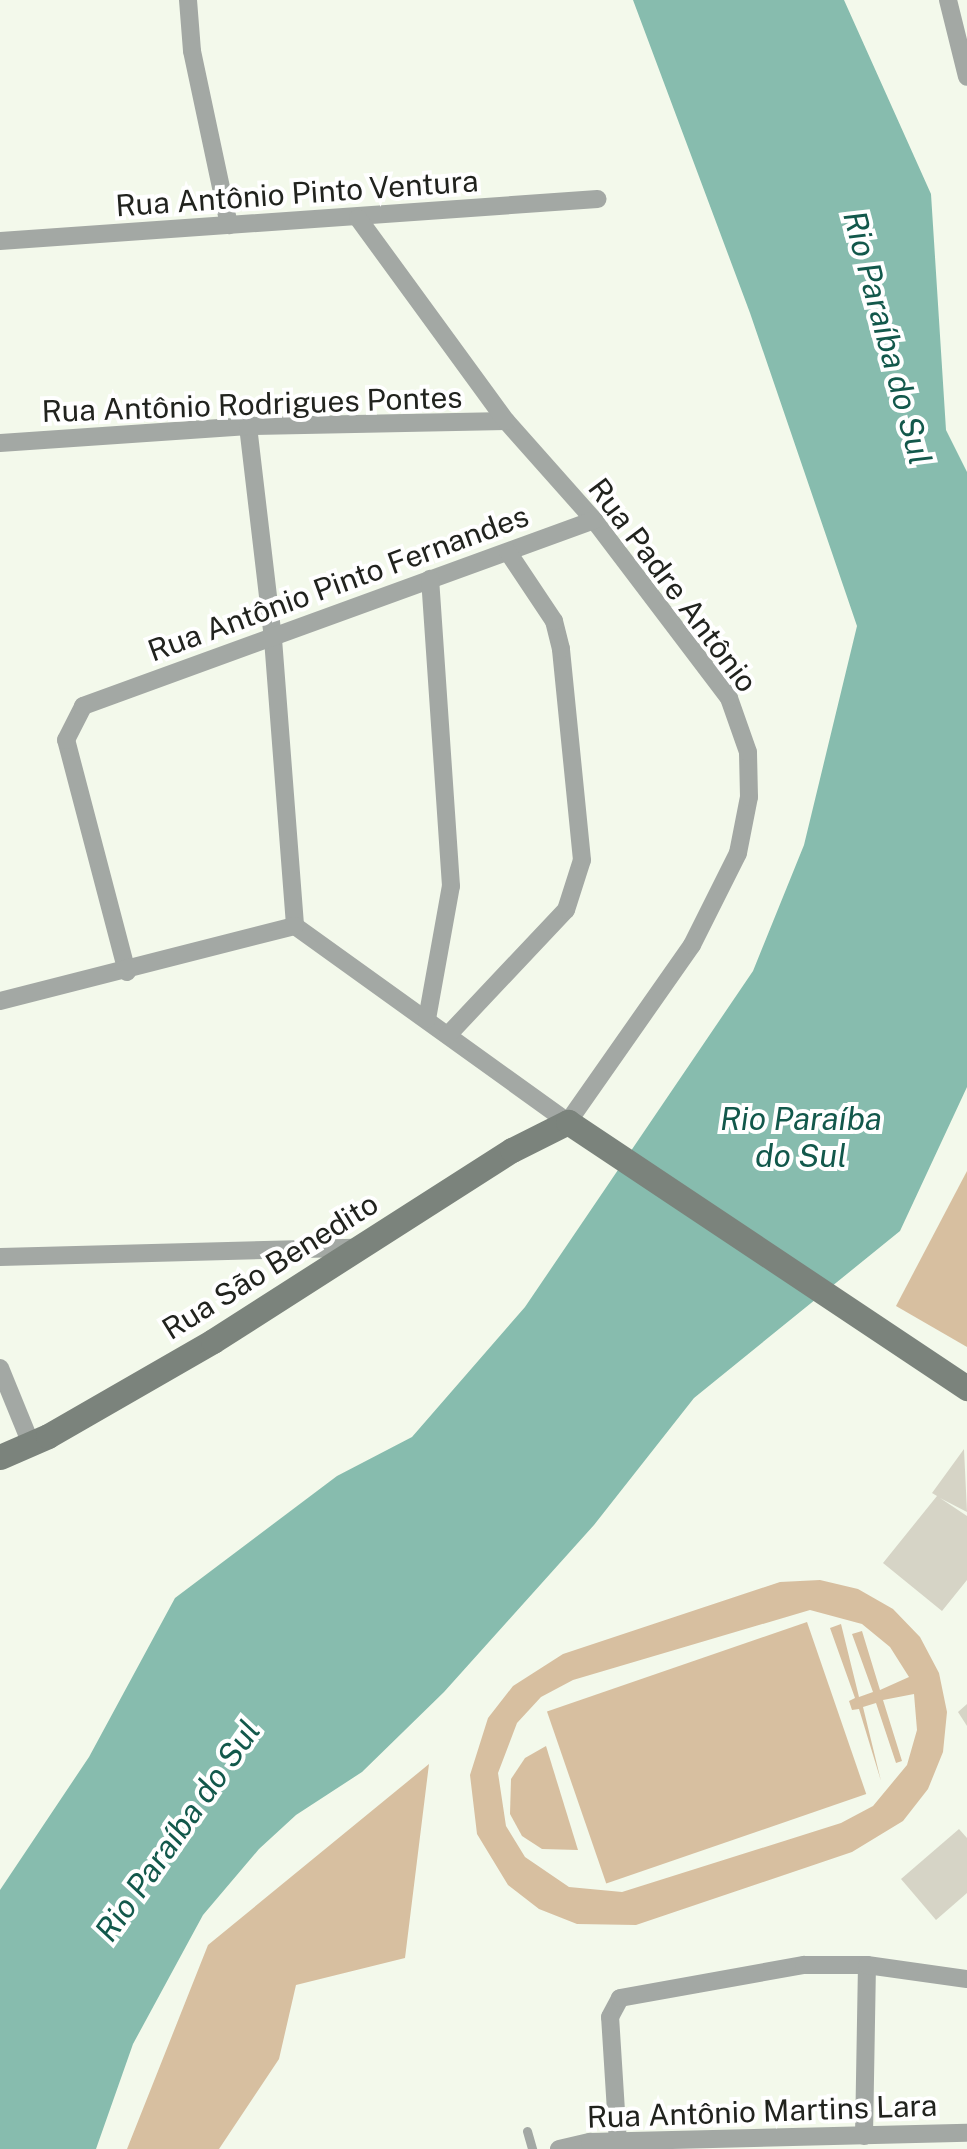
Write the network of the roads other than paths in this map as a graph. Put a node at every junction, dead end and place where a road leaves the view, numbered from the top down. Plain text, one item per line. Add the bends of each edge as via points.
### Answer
1 (188, 0) edge
2 (948, 0) edge
3 (967, 77) edge
4 (598, 199) dead end
5 (358, 218) junction
6 (229, 225) junction
7 (0, 241) edge
8 (506, 421) junction
9 (248, 426) junction
10 (0, 443) edge
11 (594, 520) junction
12 (508, 552) junction
13 (430, 578) junction
14 (273, 639) junction
15 (295, 926) junction
16 (126, 972) junction
17 (0, 1002) edge
18 (427, 1019) junction
19 (448, 1035) junction
20 (568, 1122) junction
21 (364, 1248) junction
22 (0, 1256) edge
23 (0, 1368) edge
24 (967, 1388) edge
25 (30, 1444) junction
26 (0, 1457) edge
27 (867, 1965) junction
28 (967, 1979) edge
29 (528, 2131) dead end
30 (967, 2133) edge
31 (864, 2136) junction
32 (618, 2143) junction
33 (532, 2149) edge
34 (558, 2149) edge

1 - 6 street via 192,51
2 - 3 street
4 - 5 street, Rua Antônio Pinto Ventura
5 - 6 street, Rua Antônio Pinto Ventura
5 - 8 street, Rua Padre Antônio
6 - 7 street, Rua Antônio Pinto Ventura
8 - 9 street, Rua Antônio Rodrigues Pontes
8 - 11 street, Rua Padre Antônio
9 - 10 street, Rua Antônio Rodrigues Pontes
9 - 14 street
11 - 12 street, Rua Antônio Pinto Fernandes
11 - 20 street, Rua Padre Antônio via 729,698 748,752 749,797 738,853 692,945
12 - 13 street, Rua Antônio Pinto Fernandes
12 - 19 street via 548,611 562,649 582,860 566,910
13 - 14 street, Rua Antônio Pinto Fernandes
13 - 18 street via 450,886
14 - 15 street
14 - 16 street, Rua Antônio Pinto Fernandes via 100,696 75,715 66,740
15 - 16 street
15 - 18 street
16 - 17 street
18 - 19 street
19 - 20 street
20 - 21 main road, Rua São Benedito via 512,1150
20 - 24 main road
21 - 22 street
21 - 25 main road, Rua São Benedito
23 - 25 street
25 - 26 main road, Rua São Benedito
27 - 28 street
27 - 31 street
27 - 32 street via 804,1965 614,2002
29 - 33 lane
30 - 31 street, Rua Antônio Martins Lara
31 - 32 street, Rua Antônio Martins Lara
32 - 34 street, Rua Antônio Martins Lara

